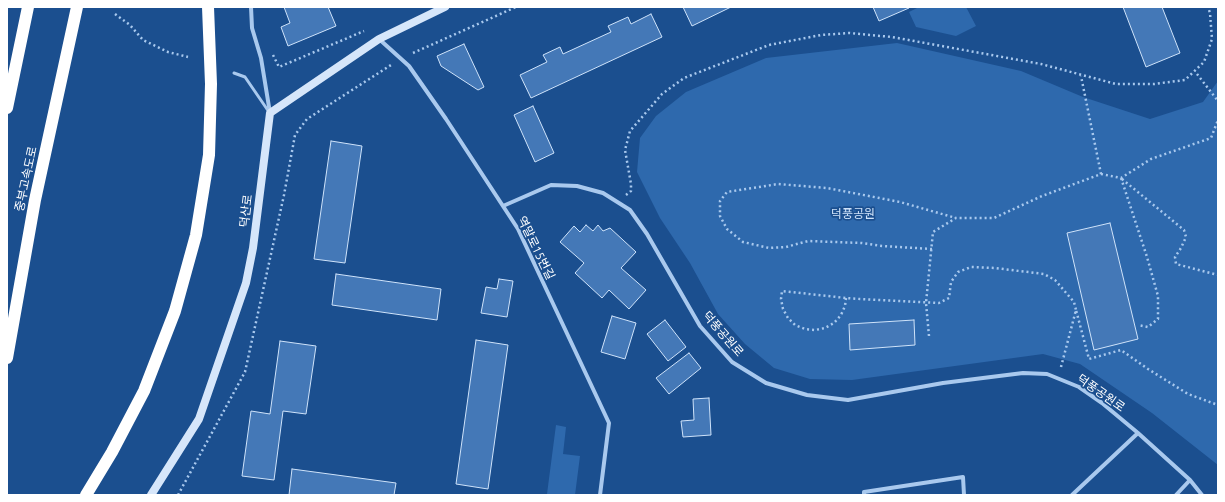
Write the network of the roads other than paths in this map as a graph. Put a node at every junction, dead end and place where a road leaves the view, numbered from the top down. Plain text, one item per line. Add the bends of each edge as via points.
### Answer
1 (28, 7) edge
2 (77, 7) edge
3 (208, 7) edge
4 (251, 7) edge
5 (445, 7) edge
6 (379, 39) junction
7 (234, 73) dead end
8 (7, 108) edge
9 (270, 113) junction
10 (503, 206) junction
11 (7, 358) edge
12 (1138, 433) junction
13 (1190, 480) junction
14 (864, 494) edge
15 (86, 495) edge
16 (151, 495) edge
17 (600, 495) edge
18 (964, 495) edge
19 (1072, 495) edge
20 (1176, 495) edge
21 (1202, 495) edge

1 - 8 highway
2 - 11 highway, 중부고속도로 via 35,200
3 - 15 highway via 211,84 209,155 196,235 175,311 144,391
4 - 9 street via 252,28 261,58
5 - 6 main road
6 - 9 main road
6 - 10 street, 역말로15번길 via 409,66
7 - 9 lane via 246,77
9 - 16 main road, 덕산로 via 253,248 246,283 199,418
10 - 12 street, 덕풍공원로 via 551,185 577,186 603,193 630,210 647,234 700,326 732,362 766,383 807,395 848,400 943,383 1023,373 1047,374 1079,387
10 - 17 street, 역말로15번길 via 518,229 608,423
12 - 13 street, 덕풍공원로
12 - 19 street
13 - 20 street
13 - 21 street, 덕풍공원로
14 - 18 street via 963,477

